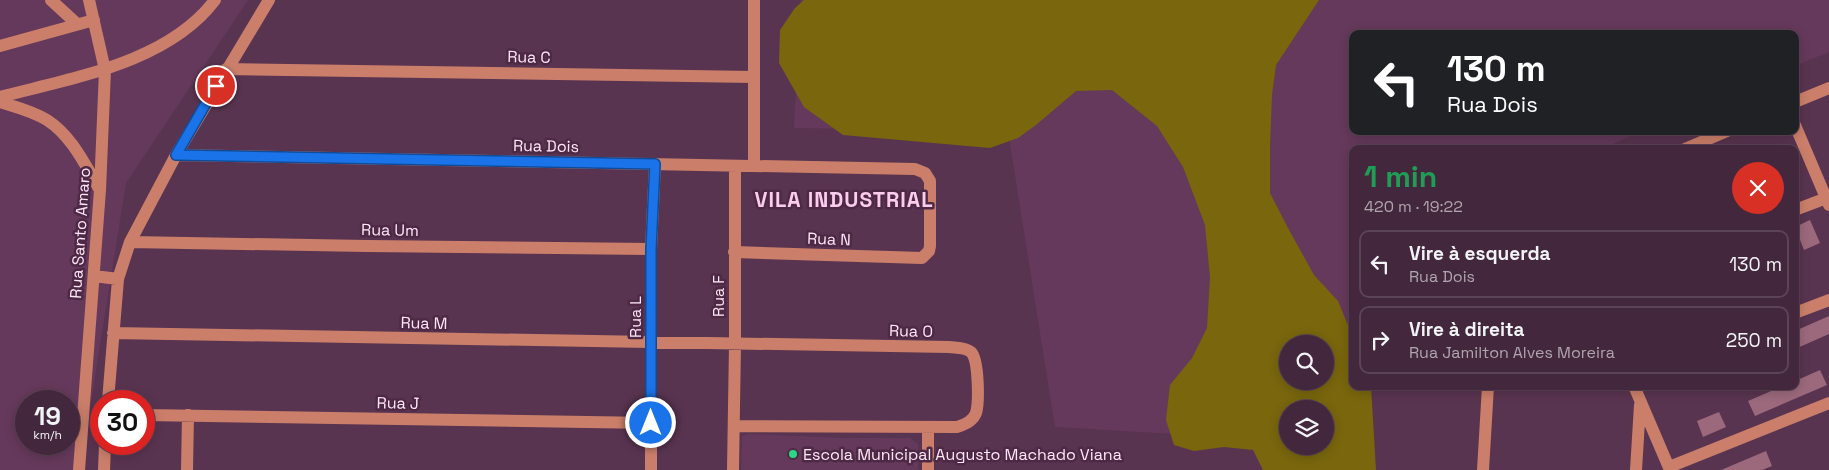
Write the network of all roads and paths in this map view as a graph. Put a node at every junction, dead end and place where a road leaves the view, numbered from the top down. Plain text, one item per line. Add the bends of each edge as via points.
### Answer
1 (52, 0) edge
2 (89, 0) edge
3 (215, 0) edge
4 (269, 0) edge
5 (754, 0) edge
6 (94, 20) junction
7 (77, 24) junction
8 (0, 46) edge
9 (226, 69) junction
10 (105, 70) junction
11 (754, 77) junction
12 (1829, 88) edge
13 (0, 97) edge
14 (1799, 100) edge
15 (0, 102) edge
16 (1799, 134) edge
17 (1718, 135) edge
18 (1694, 145) edge
19 (176, 155) junction
20 (655, 164) junction
21 (735, 166) junction
22 (754, 166) junction
23 (100, 190) junction
24 (1828, 200) edge
25 (1799, 209) edge
26 (130, 242) junction
27 (651, 249) junction
28 (734, 252) junction
29 (922, 258) joint
30 (94, 276) junction
31 (118, 279) junction
32 (1829, 300) edge
33 (1799, 311) edge
34 (113, 333) junction
35 (652, 343) junction
36 (735, 344) junction
37 (109, 390) edge
38 (1488, 390) edge
39 (1636, 390) edge
40 (1641, 403) junction
41 (1829, 404) edge
42 (155, 414) edge
43 (188, 415) junction
44 (651, 423) junction
45 (734, 426) junction
46 (928, 427) junction
47 (105, 455) edge
48 (1670, 468) edge
49 (79, 470) edge
50 (104, 470) edge
51 (187, 470) edge
52 (651, 470) edge
53 (733, 470) edge
54 (928, 470) edge
55 (1483, 470) edge
56 (1636, 470) edge

1 - 7 street
2 - 6 street, Rua Santo Amaro
3 - 10 street via 208,10 166,43
4 - 9 street
5 - 11 street
6 - 7 street
6 - 10 street, Rua Santo Amaro
7 - 8 street
9 - 11 street, Rua C
9 - 19 street
10 - 13 street
10 - 23 street, Rua Santo Amaro
11 - 22 street
12 - 14 street
15 - 23 street via 27,110 63,133 78,151
16 - 24 street
17 - 18 street
19 - 20 street, Rua Dois
19 - 26 street
20 - 21 street, Rua Dois
20 - 27 street, Rua L
21 - 22 street, Rua Dois
21 - 28 street, Rua F
22 - 29 street, Rua Dois via 915,170 925,173 930,181 930,246
23 - 30 street, Rua Santo Amaro
24 - 25 street
26 - 27 street, Rua Um
26 - 31 street
27 - 35 street, Rua L
28 - 29 street, Rua N
28 - 36 street, Rua F
30 - 31 street
30 - 49 street, Rua Santo Amaro
31 - 34 street
32 - 33 street
34 - 35 street, Rua M
34 - 37 street
35 - 36 street, Rua M
35 - 44 street, Rua L
36 - 45 street, Rua F
36 - 46 street, Rua O via 949,347 967,350 974,356 976,366 976,414 958,427
38 - 55 street
39 - 40 street
40 - 48 street
40 - 56 street
41 - 48 street
42 - 43 street, Rua J
43 - 44 street, Rua J
43 - 51 street
44 - 52 street, Rua L
45 - 46 street
45 - 53 street, Rua F
46 - 54 street
47 - 50 street

